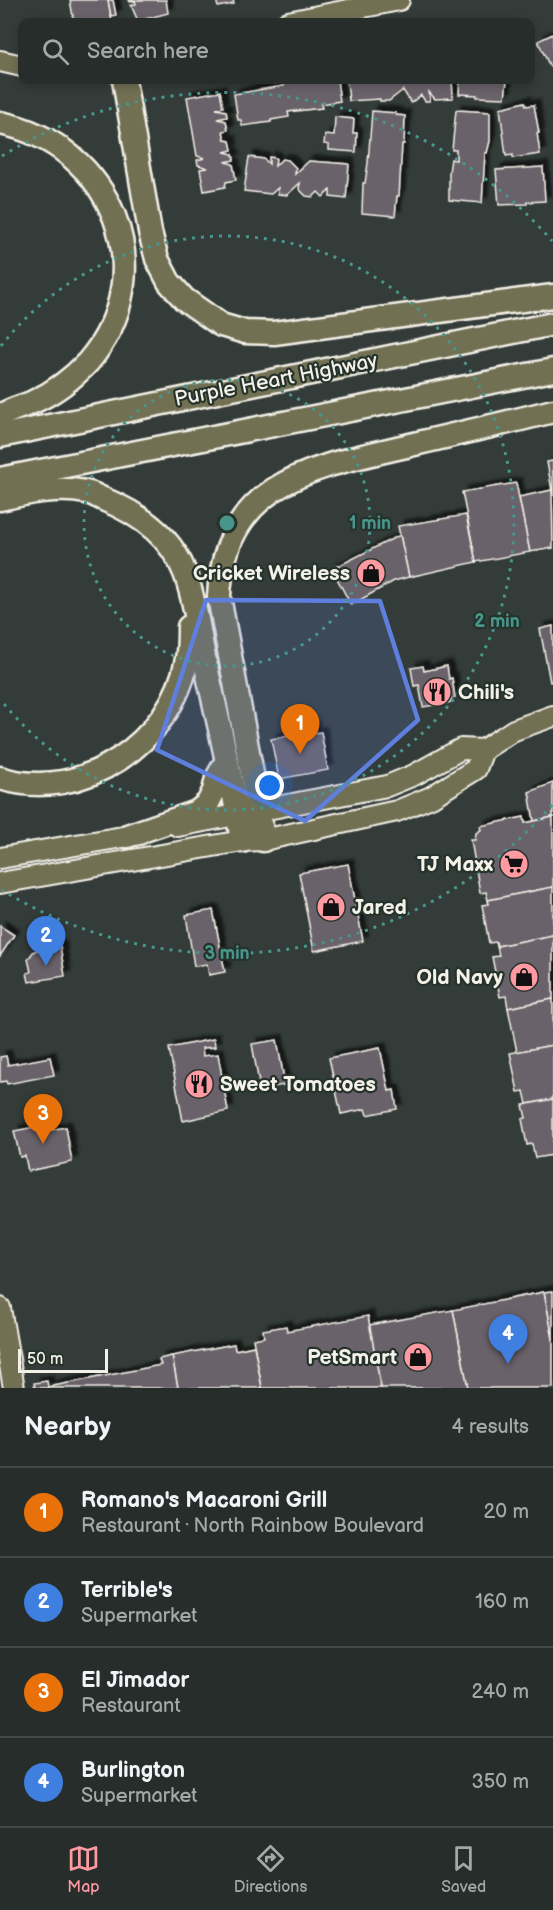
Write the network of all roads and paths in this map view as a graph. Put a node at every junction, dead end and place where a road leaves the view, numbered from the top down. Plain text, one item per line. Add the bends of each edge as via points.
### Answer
1 (399, 0) edge
2 (308, 18) edge
3 (0, 61) edge
4 (18, 65) edge
5 (125, 84) edge
6 (136, 84) edge
7 (129, 110) junction
8 (0, 123) edge
9 (553, 296) edge
10 (553, 324) edge
11 (553, 370) edge
12 (553, 411) edge
13 (0, 416) edge
14 (0, 436) edge
15 (0, 480) edge
16 (63, 491) junction
17 (0, 499) edge
18 (553, 716) edge
19 (483, 750) junction
20 (226, 762) junction
21 (0, 778) edge
22 (248, 813) junction
23 (127, 836) junction
24 (252, 840) junction
25 (0, 858) edge
26 (0, 884) edge
27 (0, 1308) edge
28 (8, 1379) edge

1 - 2 main road
3 - 4 main road
5 - 7 highway
6 - 7 highway
7 - 9 highway via 157,259 183,299 221,325 245,332 274,333
8 - 13 highway via 52,141 94,179 116,223 123,272 115,314 104,339 87,362 45,396
10 - 14 highway, Purple Heart Highway
11 - 15 highway, Purple Heart Highway
12 - 22 highway via 305,472 278,486 256,504 238,527 220,574 219,597
16 - 17 highway
16 - 20 highway via 86,492 123,507 153,527 173,550 195,602
16 - 21 highway via 108,507 154,541 173,570 182,594 189,628 188,658 179,687 159,723 121,759 102,770 62,782 35,784
18 - 19 main road via 514,730
19 - 22 main road via 461,749 387,786
19 - 24 main road via 476,769 449,788 398,811
20 - 22 highway
20 - 23 highway via 208,803 197,812
22 - 23 main road
22 - 24 highway
23 - 25 main road
24 - 26 main road
27 - 28 main road

